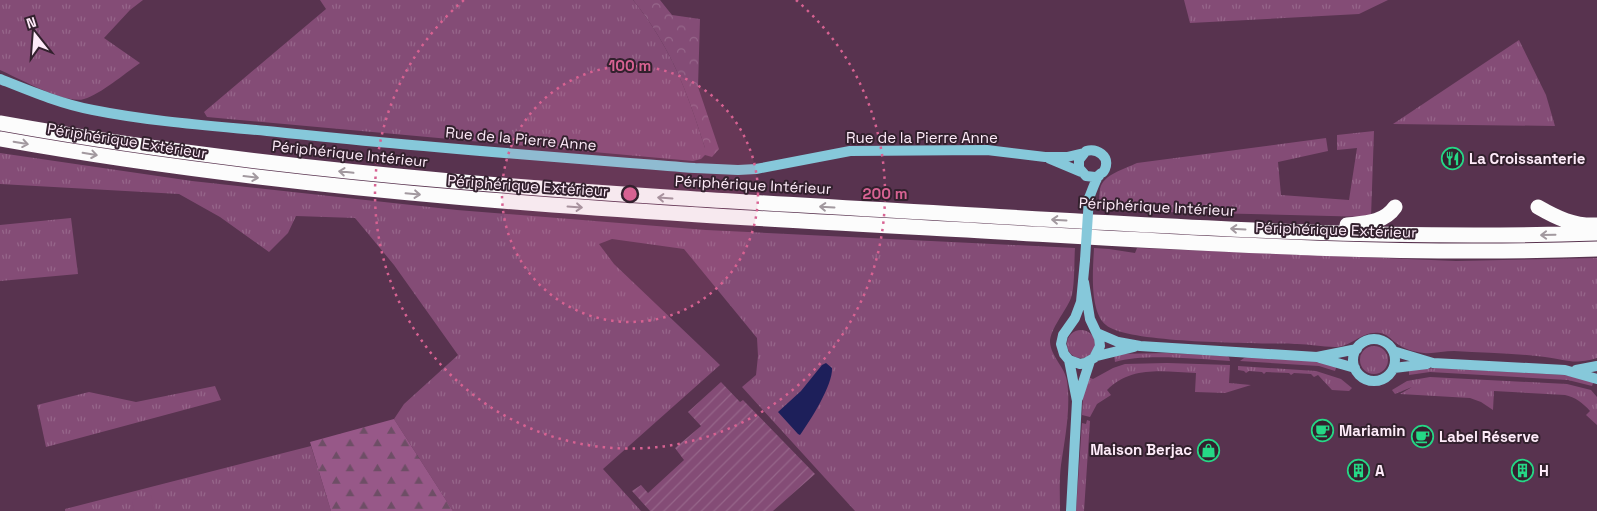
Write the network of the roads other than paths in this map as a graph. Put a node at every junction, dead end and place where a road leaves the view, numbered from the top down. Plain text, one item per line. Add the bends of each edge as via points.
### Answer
1 (0, 78) edge
2 (0, 123) edge
3 (0, 139) edge
4 (1084, 153) junction
5 (1045, 157) junction
6 (1084, 174) junction
7 (1099, 176) junction
8 (1089, 198) junction
9 (1395, 207) dead end
10 (1538, 207) dead end
11 (1597, 225) edge
12 (1304, 232) junction
13 (1597, 233) edge
14 (1597, 249) edge
15 (1084, 282) junction
16 (1069, 329) junction
17 (1096, 332) junction
18 (1140, 346) junction
19 (1357, 349) junction
20 (1393, 351) junction
21 (1317, 357) junction
22 (1093, 358) junction
23 (1070, 360) junction
24 (1433, 363) junction
25 (1597, 366) edge
26 (1355, 368) junction
27 (1394, 368) junction
28 (1565, 370) junction
29 (1597, 378) edge
30 (1077, 401) junction
31 (1071, 511) edge

1 - 5 street, Rue de la Pierre Anne via 69,104 137,116 325,137 695,168 756,169 850,151 987,150
12 -> 2 highway, Périphérique Intérieur via 485,185 238,160
3 -> 14 highway, Périphérique Extérieur via 238,175 566,207 1283,247 1439,251
4 - 5 street, Rue de la Pierre Anne
4 - 6 street via 1078,164
4 - 7 street via 1095,150 1104,156 1105,168
5 - 6 street, Rue de la Pierre Anne
6 - 7 street
6 - 8 street
7 - 8 street
8 - 15 street, bridge
9 - 12 highway via 1376,222
10 - 11 highway via 1561,220 1585,226
13 -> 12 highway, Périphérique Intérieur via 1464,236
15 - 16 street via 1081,302
15 - 17 street via 1090,319
16 - 17 street via 1081,325
16 - 23 street via 1061,344
17 - 18 street via 1118,342
17 - 22 street via 1100,342
18 - 21 street
18 - 22 street
19 - 20 street via 1364,342 1374,340 1384,342
19 - 21 street
19 - 26 street
20 - 24 street
20 - 27 street
21 - 26 street
22 - 23 street via 1080,364
22 - 30 street
23 - 30 street
24 - 27 street
24 - 28 street
25 - 28 street
26 - 27 street via 1362,378 1373,381 1384,379
28 - 29 street
30 - 31 street

